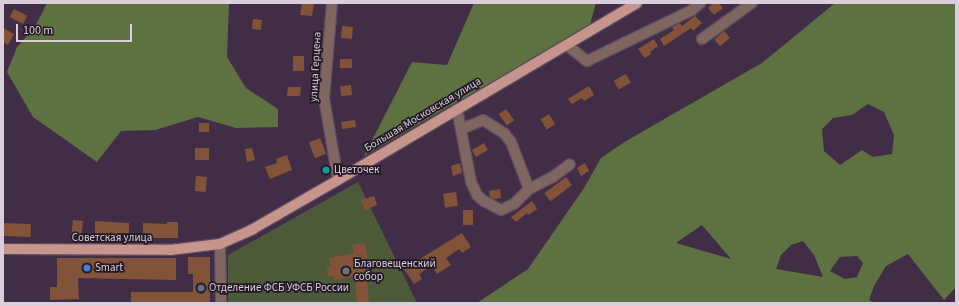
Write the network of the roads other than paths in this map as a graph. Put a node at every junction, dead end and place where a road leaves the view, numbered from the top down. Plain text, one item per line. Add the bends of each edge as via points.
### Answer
1 (332, 3) edge
2 (637, 3) edge
3 (700, 3) edge
4 (752, 3) edge
5 (702, 39) dead end
6 (567, 45) junction
7 (457, 109) junction
8 (462, 129) junction
9 (570, 164) dead end
10 (338, 180) junction
11 (529, 189) junction
12 (220, 244) junction
13 (3, 250) edge
14 (221, 303) edge

1 - 10 street, улица Герцена via 324,98
2 - 6 main road, Большая Московская улица
3 - 6 street via 692,10 587,61
4 - 5 street
6 - 7 main road, Большая Московская улица
7 - 8 street
7 - 10 main road, Большая Московская улица
8 - 11 street via 483,120 504,133 511,142
8 - 11 street via 471,182 477,195 501,210 514,204
9 - 11 street
10 - 12 main road, Большая Московская улица via 253,229
12 - 13 main road, Советская улица via 170,250
12 - 14 street

